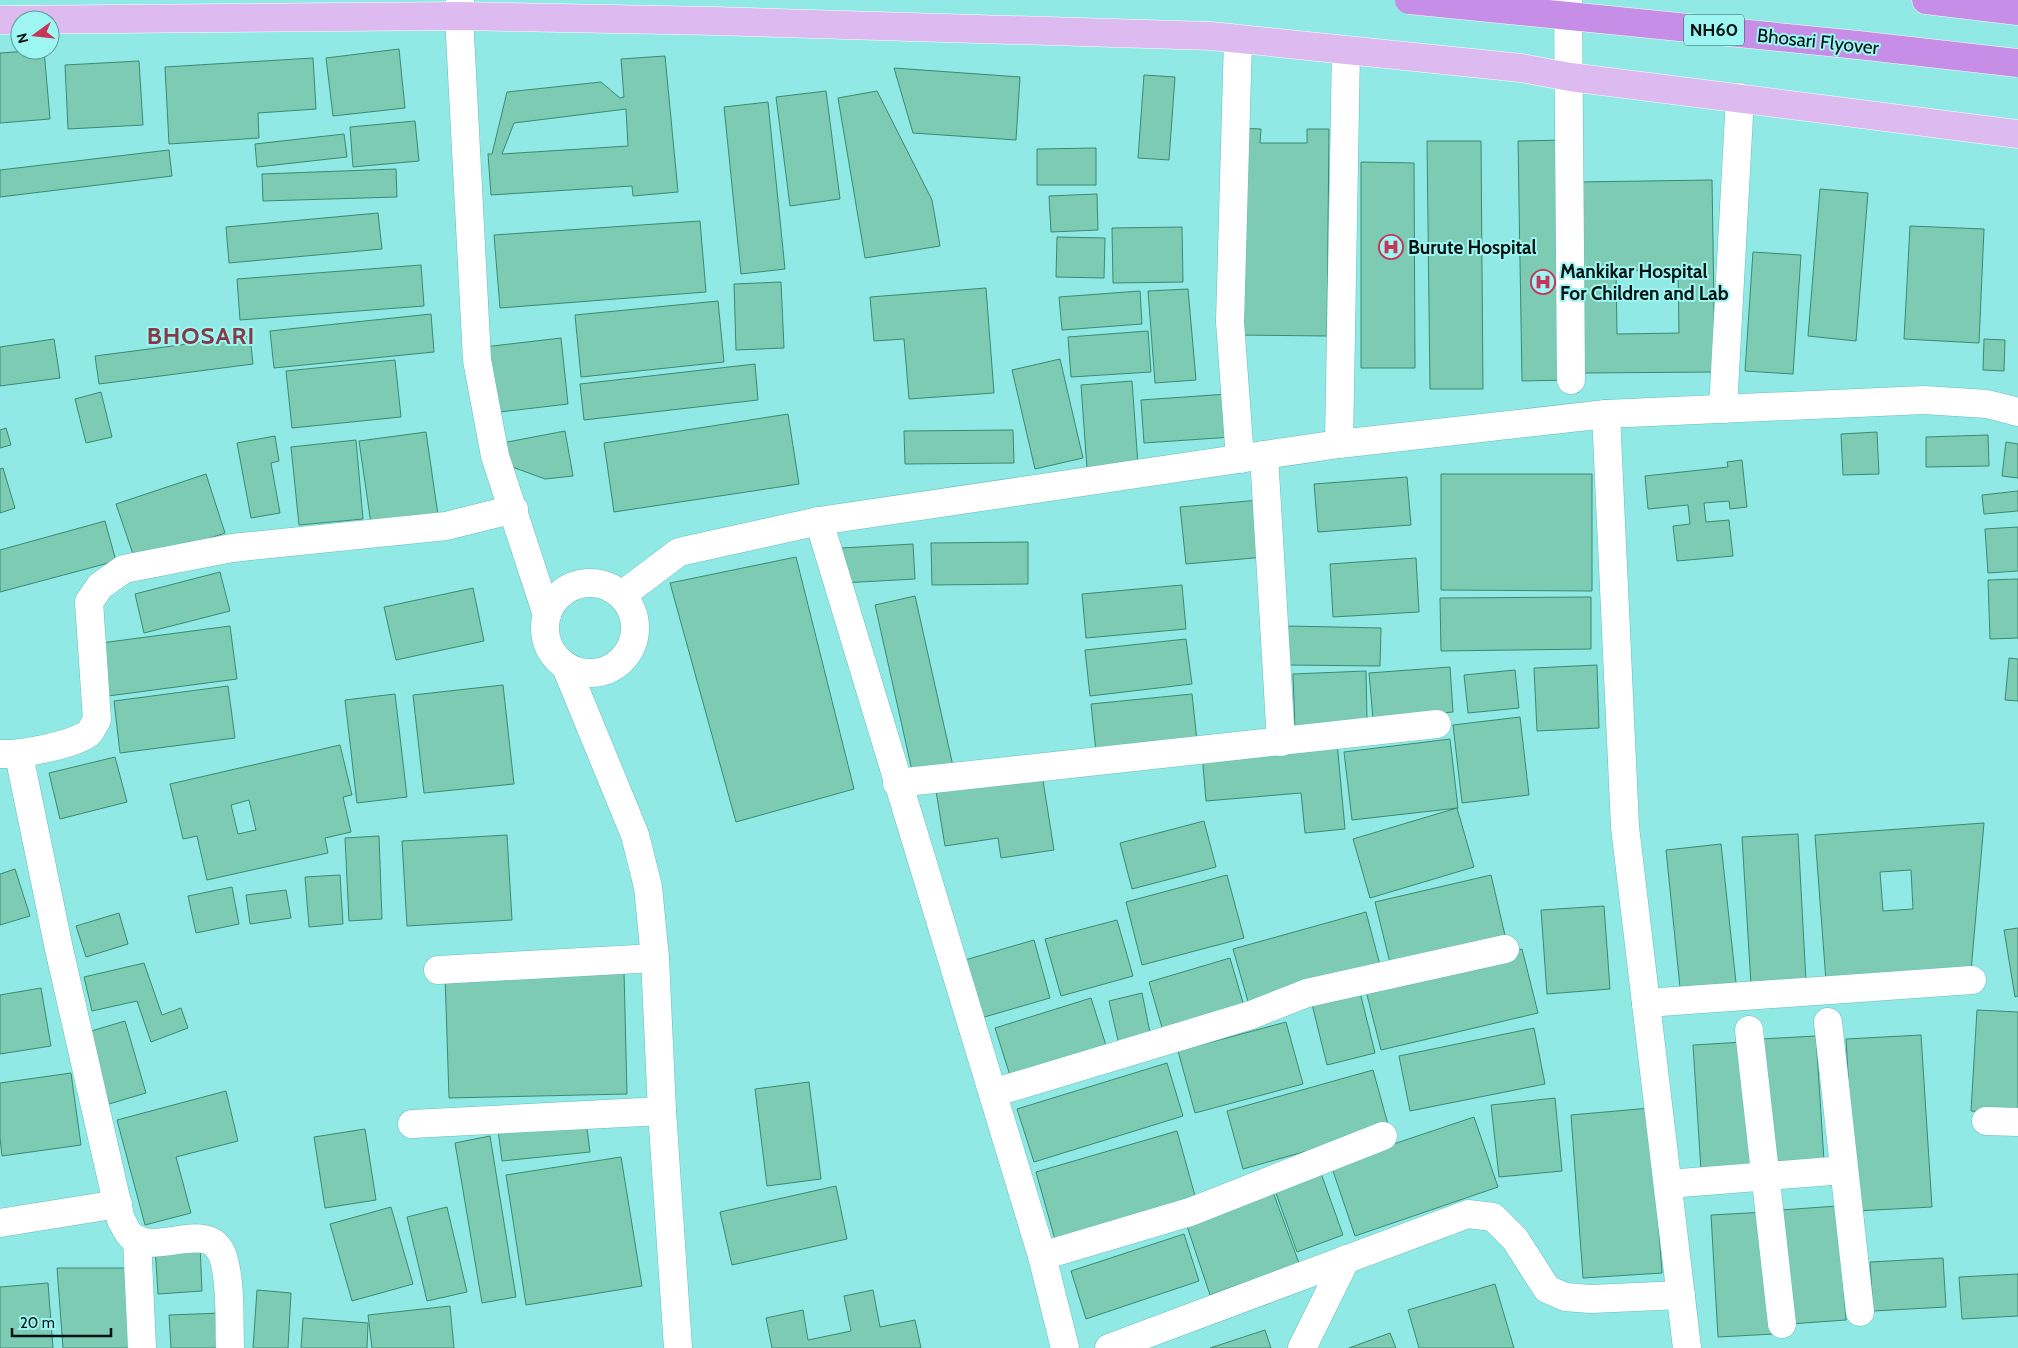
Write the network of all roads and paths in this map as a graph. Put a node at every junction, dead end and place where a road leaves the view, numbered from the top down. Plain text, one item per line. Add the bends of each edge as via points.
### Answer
1 (1409, 0) edge
2 (1568, 0) edge
3 (1926, 0) edge
4 (460, 8) edge
5 (2018, 10) edge
6 (0, 20) edge
7 (1238, 39) junction
8 (1346, 50) junction
9 (2018, 63) edge
10 (1570, 77) junction
11 (1740, 97) junction
12 (2018, 134) edge
13 (1571, 380) dead end
14 (1724, 409) junction
15 (2018, 412) edge
16 (1606, 414) junction
17 (1339, 444) junction
18 (1252, 457) junction
19 (514, 509) junction
20 (819, 521) junction
21 (622, 595) junction
22 (546, 615) junction
23 (566, 668) junction
24 (1437, 724) dead end
25 (1281, 742) junction
26 (9, 754) edge
27 (898, 783) junction
28 (1505, 949) dead end
29 (655, 958) junction
30 (438, 970) dead end
31 (1972, 980) dead end
32 (1646, 1003) junction
33 (1828, 1022) dead end
34 (1749, 1030) dead end
35 (993, 1093) junction
36 (662, 1111) junction
37 (1986, 1121) dead end
38 (2018, 1122) edge
39 (412, 1124) dead end
40 (1383, 1136) dead end
41 (1844, 1170) junction
42 (1766, 1175) junction
43 (1668, 1184) junction
44 (118, 1204) junction
45 (0, 1222) edge
46 (137, 1239) junction
47 (1042, 1256) junction
48 (1346, 1259) junction
49 (1681, 1294) junction
50 (1860, 1312) dead end
51 (1782, 1324) dead end
52 (142, 1348) edge
53 (230, 1348) edge
54 (678, 1348) edge
55 (1065, 1348) edge
56 (1108, 1348) edge
57 (1302, 1348) edge
58 (1687, 1348) edge

1 - 9 highway, Bhosari Flyover / NH60, bridge
2 - 10 street
3 - 5 highway
4 - 6 main road
4 - 7 main road via 715,21
4 - 19 street via 477,360 496,456
7 - 8 main road
7 - 18 street via 1230,322
8 - 10 main road via 1522,68
8 - 17 street
10 - 11 main road
10 - 13 street
11 - 12 main road
11 - 14 street
14 - 15 street via 1924,400 1987,404
14 - 16 street
16 - 17 street
16 - 32 street via 1625,827
17 - 18 street
18 - 20 street
18 - 25 street
19 - 22 street
19 - 26 street via 446,526 232,548 124,569 100,586 89,602 97,720 90,732 75,740
20 - 21 street via 679,552
20 - 27 street
21 - 22 street via 609,586 594,582 578,584 564,590
21 - 23 street via 630,606 636,631 627,656 605,672 579,673
22 - 23 street via 548,644 555,658
23 - 29 street via 635,835 648,887
24 - 25 street
25 - 27 street
26 - 44 street
27 - 35 street
28 - 35 street via 1307,993 1251,1015
29 - 30 street
29 - 36 street
31 - 32 street
32 - 43 street
33 - 41 street
34 - 42 street
35 - 47 street
36 - 39 street
36 - 54 street
37 - 38 street
40 - 47 street via 1190,1212
41 - 42 street
41 - 50 street
42 - 43 street
42 - 51 street
43 - 49 street
44 - 45 street
44 - 46 street via 121,1220 131,1236
46 - 52 street
46 - 53 street via 148,1243 205,1238 219,1247 225,1264
47 - 55 street
48 - 49 street via 1468,1214 1493,1217 1515,1239 1547,1289 1565,1297 1591,1299
48 - 56 street
48 - 57 street
49 - 58 street

